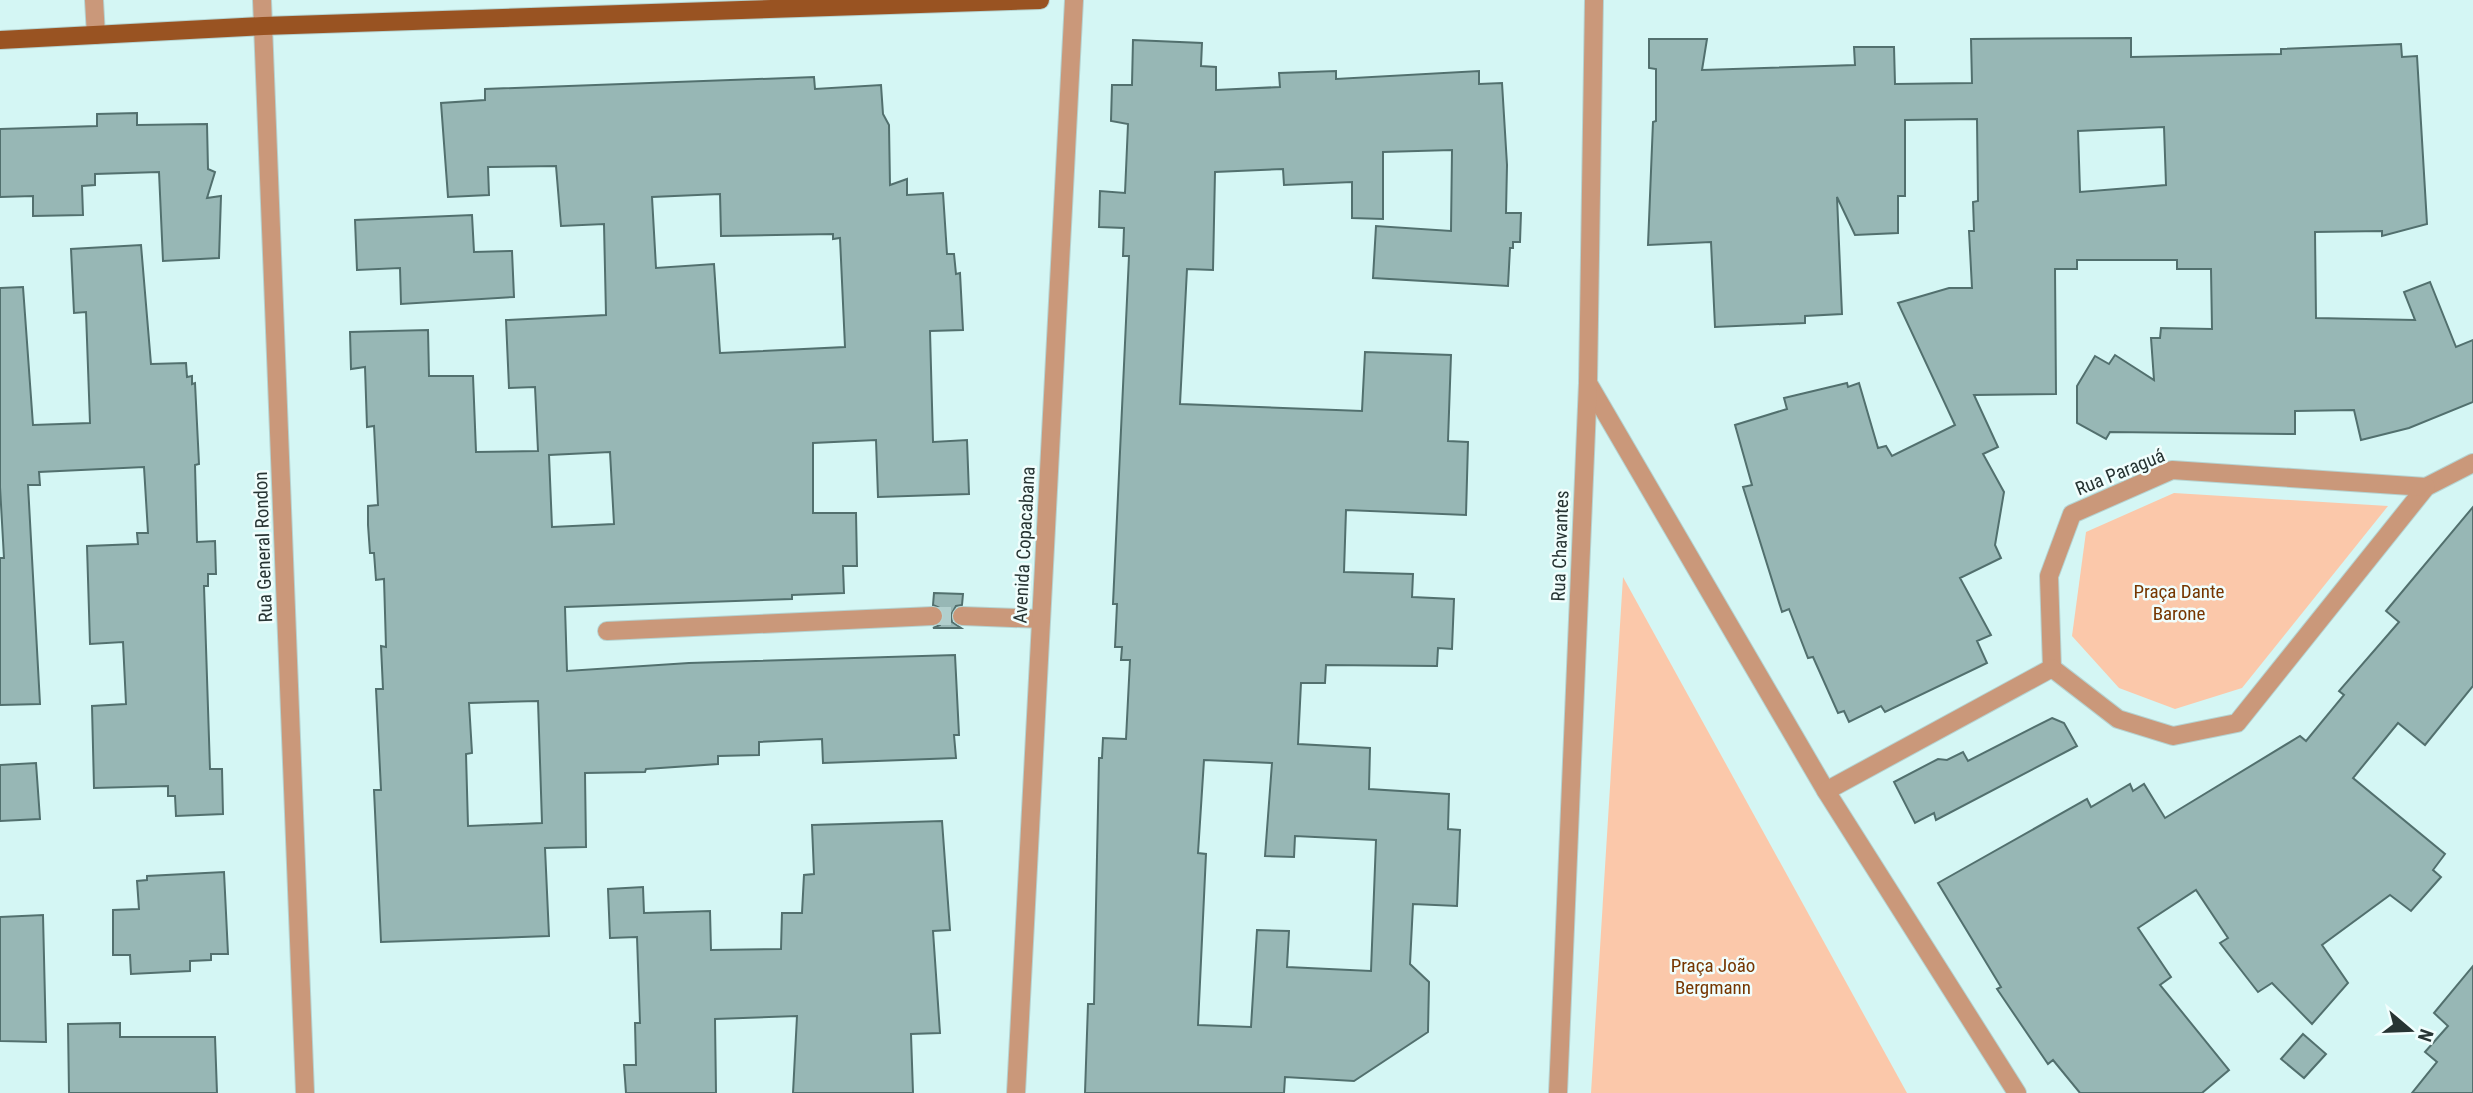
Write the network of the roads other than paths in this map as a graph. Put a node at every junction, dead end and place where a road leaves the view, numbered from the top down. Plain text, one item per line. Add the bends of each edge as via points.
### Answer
1 (94, 0) edge
2 (262, 0) edge
3 (1040, 0) edge
4 (1074, 0) edge
5 (1594, 0) edge
6 (263, 26) junction
7 (96, 35) junction
8 (0, 40) edge
9 (1588, 383) junction
10 (2473, 463) edge
11 (2426, 487) junction
12 (933, 616) tunnel mouth
13 (962, 616) tunnel mouth
14 (1041, 619) junction
15 (607, 631) dead end
16 (2052, 668) junction
17 (1826, 790) junction
18 (305, 1093) edge
19 (1016, 1093) edge
20 (1558, 1093) edge
21 (2017, 1093) edge

1 - 7 street
2 - 6 street, Rua General Rondon
3 - 6 main road
4 - 14 street, Avenida Copacabana
5 - 9 street, Rua Chavantes
6 - 7 main road
6 - 18 street, Rua General Rondon
7 - 8 main road
9 - 17 street
9 - 20 street, Rua Chavantes
10 - 11 street
11 - 16 street via 2237,723 2173,736 2118,719
11 - 16 street, Rua Paraguá via 2172,470 2072,514 2049,576
12 - 15 street
13 - 14 street
14 - 19 street, Avenida Copacabana
16 - 17 street
17 - 21 street

